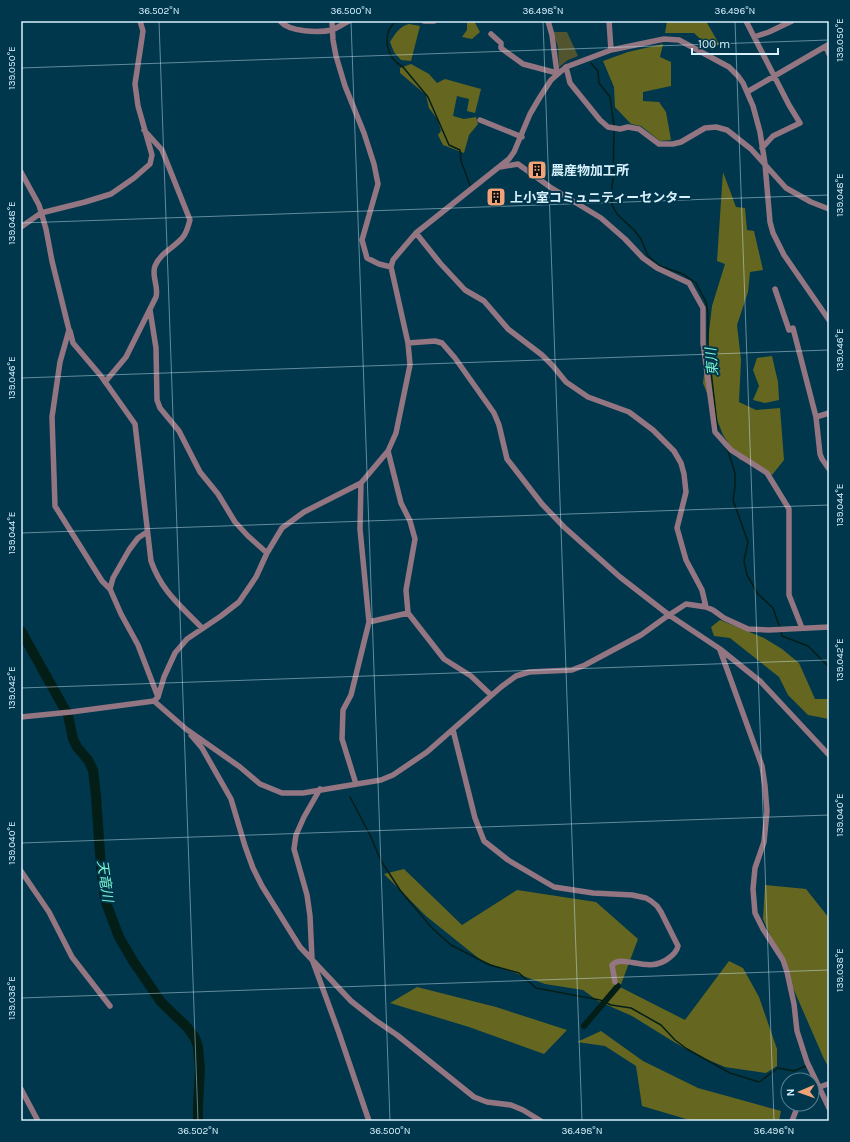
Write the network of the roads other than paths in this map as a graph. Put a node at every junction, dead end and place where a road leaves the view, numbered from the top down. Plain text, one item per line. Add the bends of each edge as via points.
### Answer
1 (140, 21) edge
2 (280, 21) edge
3 (332, 21) edge
4 (349, 21) edge
5 (424, 21) edge
6 (434, 21) edge
7 (548, 21) edge
8 (609, 21) edge
9 (746, 21) edge
10 (792, 21) edge
11 (333, 30) junction
12 (491, 34) dead end
13 (754, 37) junction
14 (828, 45) edge
15 (611, 50) junction
16 (829, 54) edge
17 (566, 67) junction
18 (557, 73) junction
19 (775, 77) junction
20 (747, 92) junction
21 (480, 120) dead end
22 (144, 130) junction
23 (522, 137) junction
24 (762, 148) junction
25 (765, 164) junction
26 (499, 167) junction
27 (21, 172) edge
28 (829, 209) edge
29 (41, 213) junction
30 (21, 226) edge
31 (416, 233) junction
32 (391, 266) junction
33 (775, 289) dead end
34 (150, 308) junction
35 (829, 320) edge
36 (69, 330) junction
37 (408, 343) junction
38 (105, 382) junction
39 (829, 413) edge
40 (816, 417) junction
41 (388, 451) junction
42 (829, 469) edge
43 (361, 483) junction
44 (148, 532) junction
45 (267, 553) junction
46 (110, 589) junction
47 (706, 607) junction
48 (408, 613) junction
49 (669, 615) junction
50 (369, 622) junction
51 (202, 628) junction
52 (802, 628) junction
53 (829, 628) edge
54 (720, 649) junction
55 (491, 695) junction
56 (156, 699) junction
57 (21, 717) edge
58 (186, 729) junction
59 (453, 730) junction
60 (829, 755) edge
61 (356, 784) junction
62 (320, 789) junction
63 (21, 871) edge
64 (312, 959) junction
65 (614, 982) dead end
66 (110, 1006) dead end
67 (21, 1089) edge
68 (829, 1108) edge
69 (38, 1121) edge
70 (369, 1121) edge
71 (541, 1121) edge

1 - 22 street via 144,31 134,84
2 - 11 street via 302,31
3 - 11 street
4 - 11 street
5 - 6 street
7 - 18 street
8 - 15 street
9 - 13 street
10 - 13 street
11 - 32 street via 338,64 364,133 378,184 362,240 364,249 367,258
12 - 18 street via 500,43 501,48 523,64
13 - 19 street
14 - 16 street
14 - 19 street
15 - 17 street
15 - 20 street via 664,39 679,40 729,67 738,76
17 - 18 street
17 - 25 street via 570,83 608,127 639,129 659,144 673,144 688,139 705,128 716,127 727,130
18 - 23 street via 530,114
19 - 20 street
19 - 24 street via 800,122 773,136
20 - 24 street via 757,119
21 - 23 street
22 - 29 street via 152,155 150,164 134,178 112,194
22 - 34 street via 162,150 190,220 182,238 160,258 154,268 158,290
23 - 26 street via 514,152
24 - 25 street
25 - 28 street via 786,188
25 - 35 street via 773,233 784,255
26 - 31 street
26 - 52 street via 518,164 601,218 657,268 689,283 703,308 704,343 715,432 732,450 767,473 789,508 789,595
27 - 29 street
29 - 30 street
29 - 36 street
31 - 32 street via 393,260
31 - 47 street via 465,290 484,301 508,328 548,361 566,382 588,397 629,412 653,430 674,451 681,463 686,492 676,528 686,560 702,590
32 - 37 street
33 - 40 street via 789,330 794,328
34 - 38 street via 126,357
34 - 45 street via 156,348 157,400 160,408 179,431 200,472 218,494 235,522
36 - 38 street via 73,343
36 - 46 street via 60,362 52,417 55,506 102,581
37 - 41 street via 410,365 404,399 396,433
37 - 49 street via 435,341 442,344 494,413 508,460 542,504 620,577
38 - 44 street via 135,424
39 - 40 street
40 - 42 street via 820,454
41 - 43 street
41 - 48 street via 401,503 410,521 414,539 406,590
43 - 45 street via 289,522 282,528
43 - 50 street via 360,529
44 - 46 street via 138,538 129,550 113,578
44 - 51 street via 151,561 156,575 167,593
45 - 51 street via 256,577 239,602
46 - 56 street via 138,645
47 - 49 street via 686,604
47 - 52 street via 748,629
48 - 50 street
48 - 55 street via 444,659 471,676
49 - 54 street
49 - 55 street via 641,635 585,665 572,670 528,672 516,676
50 - 61 street via 351,695 343,710 342,739
51 - 56 street via 187,639 176,653
52 - 53 street
54 - 60 street via 762,682
54 - 68 street via 762,766 766,786 764,842 755,868 753,889 755,913 783,960 798,1031 808,1062
55 - 59 street
56 - 57 street
56 - 58 street
58 - 62 street via 260,784 282,793 303,793
58 - 64 street via 202,748 231,799 245,846 262,886 300,947
59 - 61 street via 427,752 393,774 381,780
59 - 65 street via 475,818 484,841 508,860 554,887 646,898 661,912 678,949 658,964 644,966 627,961 617,962 612,965
61 - 62 street
62 - 64 street via 296,835 294,849 307,896
63 - 66 street via 49,912 72,958
64 - 70 street
64 - 71 street via 351,1001 474,1097 487,1102 510,1105
67 - 69 street

